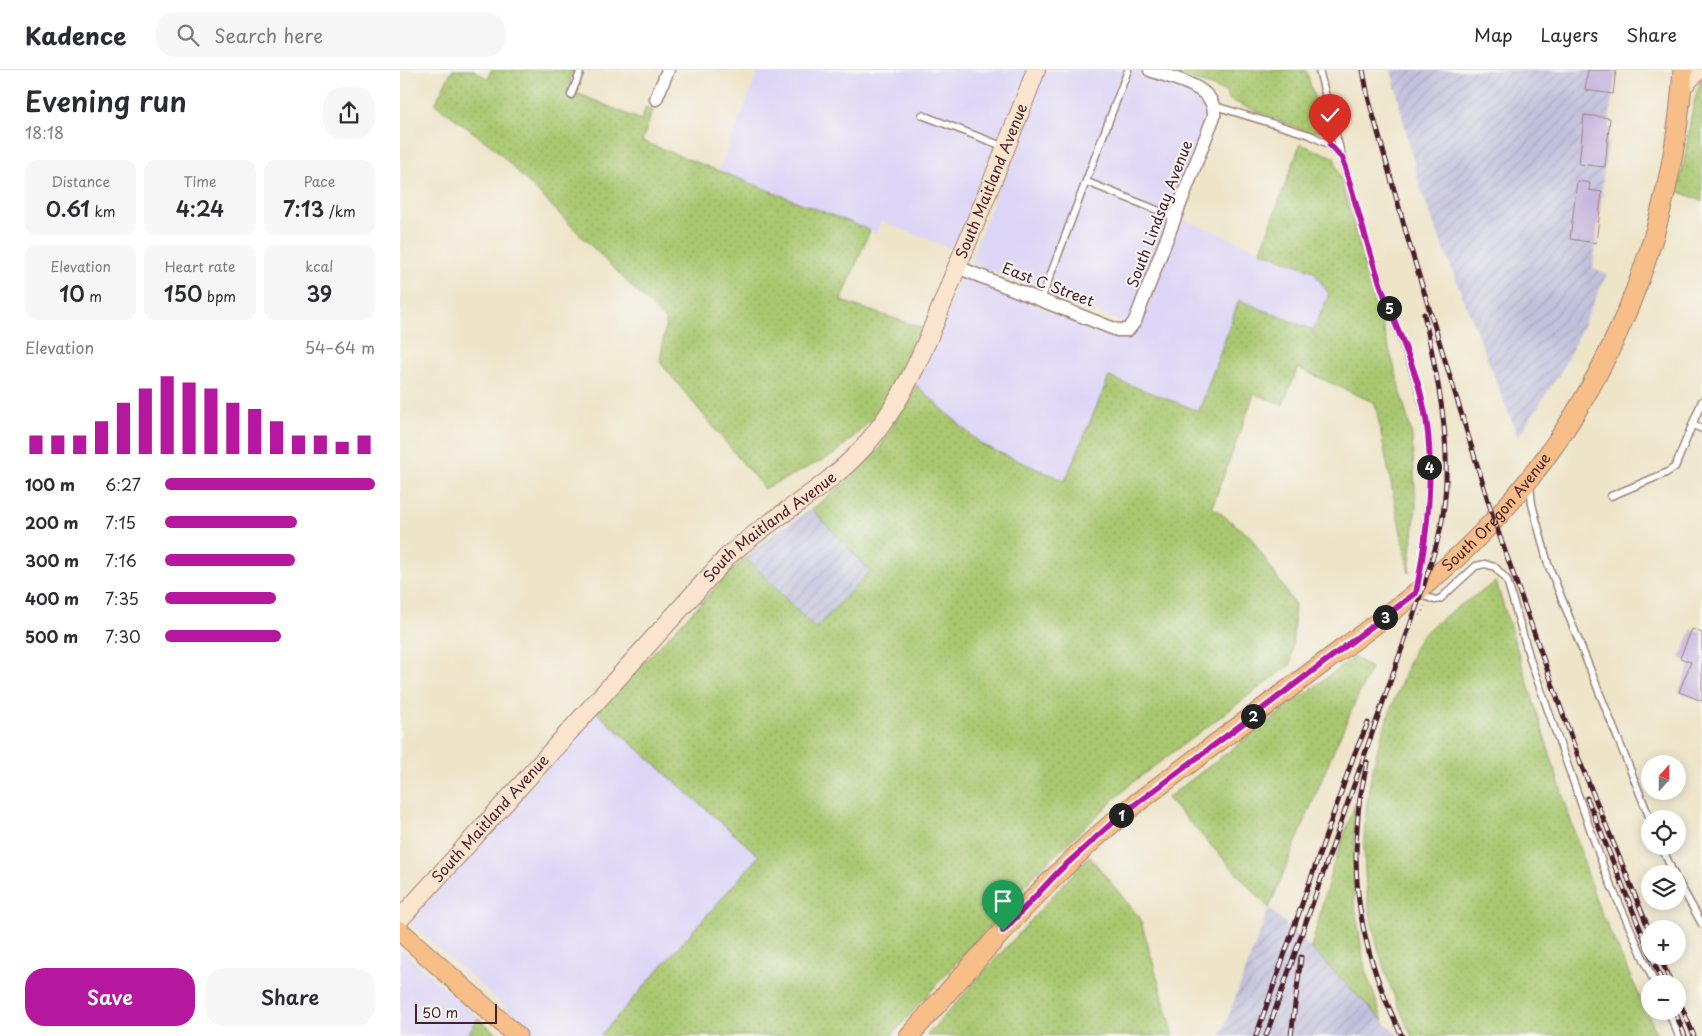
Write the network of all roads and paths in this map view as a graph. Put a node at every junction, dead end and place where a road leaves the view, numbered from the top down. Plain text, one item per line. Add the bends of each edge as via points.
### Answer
1 (581, 70) edge
2 (668, 70) edge
3 (1036, 70) edge
4 (1128, 70) edge
5 (1150, 70) edge
6 (1319, 70) edge
7 (1698, 70) edge
8 (1682, 78) edge
9 (571, 95) dead end
10 (656, 99) dead end
11 (1215, 106) junction
12 (922, 115) dead end
13 (1006, 148) junction
14 (1342, 158) junction
15 (1087, 182) junction
16 (1177, 218) junction
17 (957, 267) junction
18 (1041, 300) junction
19 (1128, 330) joint
20 (1702, 401) edge
21 (1693, 425) junction
22 (1702, 429) edge
23 (1530, 477) junction
24 (1610, 496) dead end
25 (1416, 593) junction
26 (1646, 810) edge
27 (1686, 895) edge
28 (400, 919) edge
29 (1702, 924) edge
30 (400, 931) edge
31 (1652, 975) edge
32 (1672, 1020) edge
33 (517, 1036) edge
34 (909, 1036) edge
35 (1679, 1036) edge

1 - 9 lane
2 - 10 street
3 - 13 street, South Maitland Avenue
4 - 15 lane
5 - 11 street via 1198,89
6 - 14 lane
7 - 8 street
8 - 23 main road, South Oregon Avenue via 1665,196 1639,283 1594,381 1566,428
11 - 14 lane via 1310,135 1330,145
11 - 16 street, South Lindsay Avenue
12 - 13 lane
13 - 17 street, South Maitland Avenue
14 - 25 lane via 1424,408 1429,481 1423,560
15 - 16 lane
15 - 18 lane
16 - 19 street, South Lindsay Avenue via 1136,321
17 - 18 street, East C Street
17 - 28 street, South Maitland Avenue via 908,385 886,420 862,449 838,472 762,527 727,557
18 - 19 street, East C Street via 1117,330
20 - 21 lane
21 - 22 lane
21 - 24 lane via 1675,467
23 - 25 main road, South Oregon Avenue via 1472,543
23 - 26 lane via 1532,504 1548,564
25 - 31 lane via 1427,598 1440,598 1476,566 1485,564 1495,567 1506,580 1531,662 1600,856
25 - 34 main road, South Oregon Avenue via 1097,835 1046,884
27 - 29 lane
30 - 33 main road
32 - 35 lane

